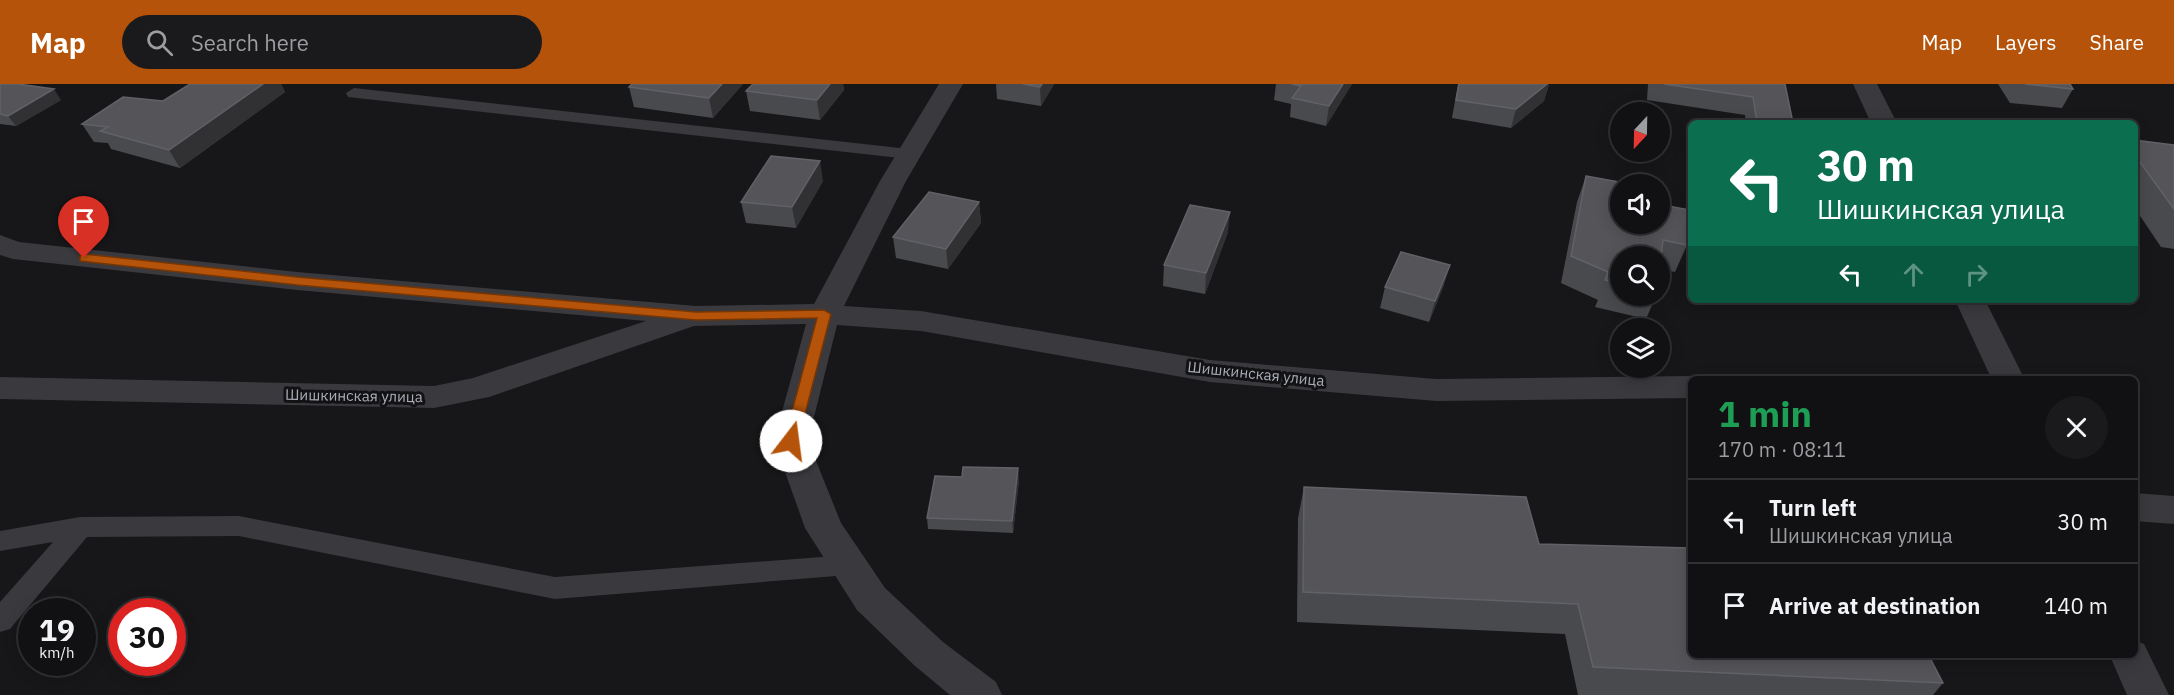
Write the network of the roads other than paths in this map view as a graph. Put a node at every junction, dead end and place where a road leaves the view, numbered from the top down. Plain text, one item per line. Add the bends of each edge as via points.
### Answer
1 (951, 84) edge
2 (1865, 84) edge
3 (354, 93) dead end
4 (1883, 120) edge
5 (909, 154) junction
6 (4, 250) edge
7 (1971, 303) edge
8 (824, 314) junction
9 (696, 316) junction
10 (2007, 376) edge
11 (1688, 387) edge
12 (0, 388) edge
13 (2138, 507) edge
14 (2174, 510) edge
15 (80, 526) junction
16 (0, 541) edge
17 (848, 565) junction
18 (0, 621) edge
19 (2131, 658) edge
20 (981, 695) edge
21 (2148, 695) edge

1 - 5 street
2 - 4 street
3 - 5 lane
5 - 8 street
6 - 9 street, Шишкинская улица via 297,281
7 - 10 street
8 - 9 street, Шишкинская улица
8 - 11 street, Шишкинская улица via 921,321 1210,371 1424,389
8 - 17 street via 791,441 824,528
9 - 12 street, Шишкинская улица via 477,389 434,397
13 - 14 street
15 - 16 lane
15 - 17 lane via 239,526 555,588
15 - 18 lane
17 - 20 street via 871,599 929,654
19 - 21 street

